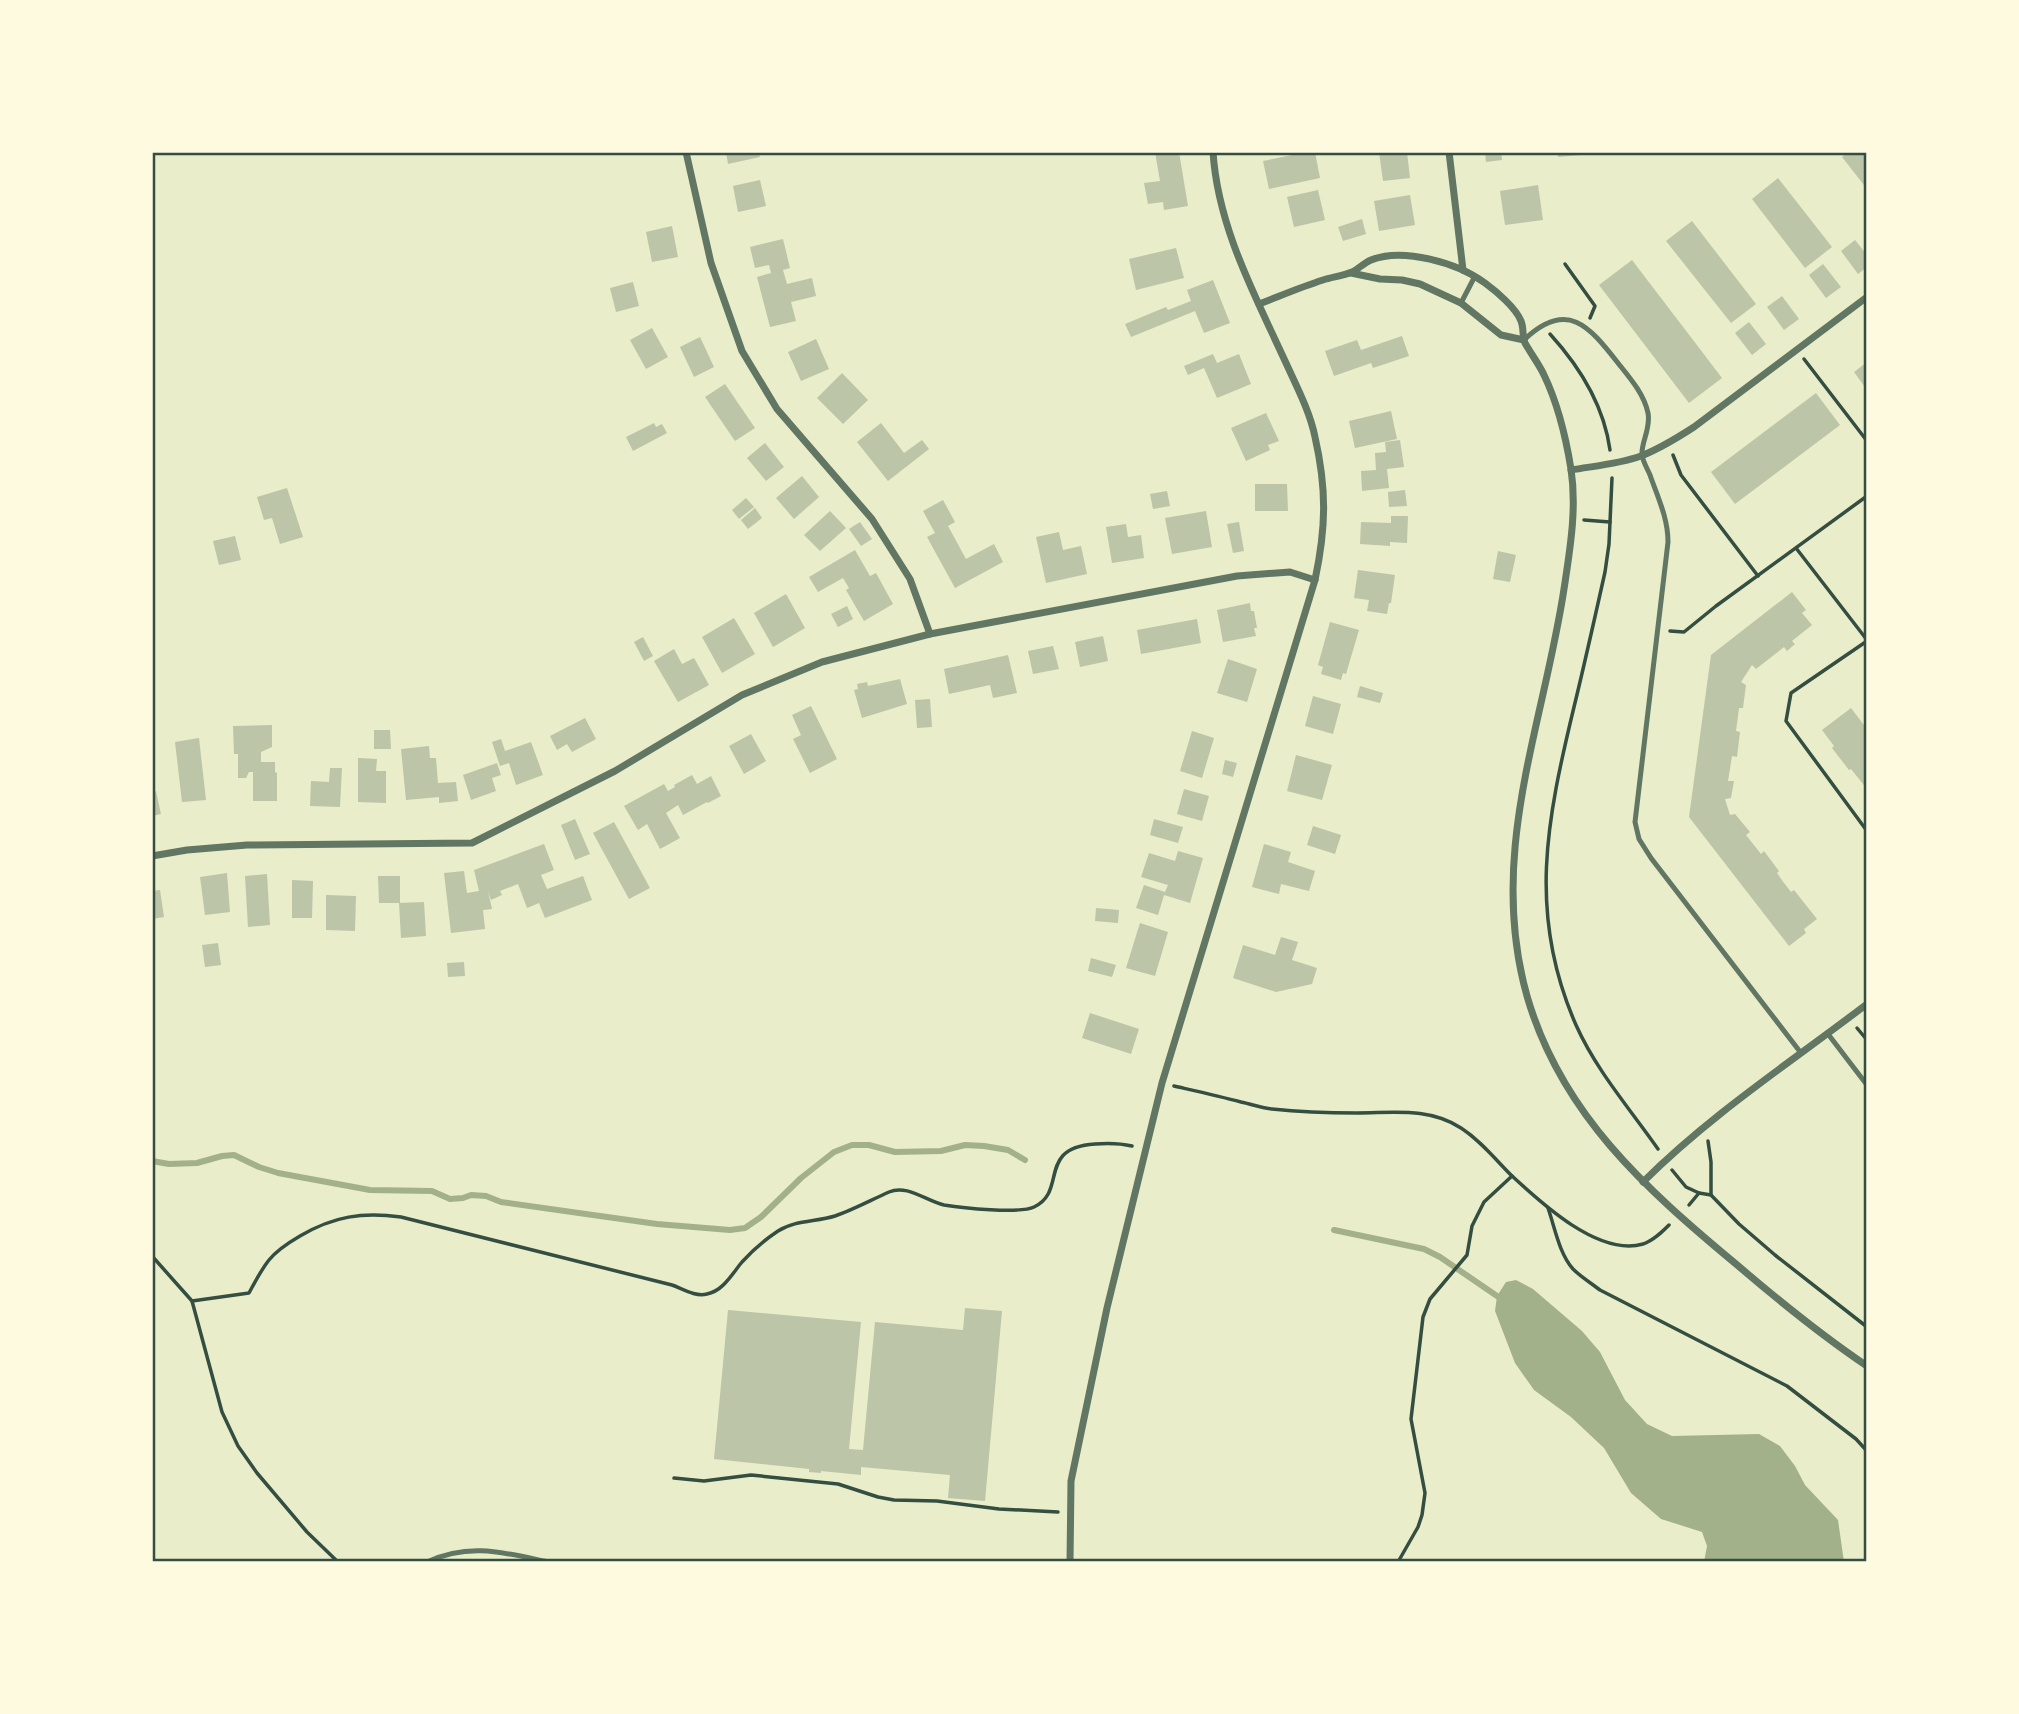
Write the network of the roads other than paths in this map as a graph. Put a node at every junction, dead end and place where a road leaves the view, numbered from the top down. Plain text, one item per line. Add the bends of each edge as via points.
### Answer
1 (686, 152) edge
2 (1213, 152) edge
3 (1449, 152) edge
4 (1463, 270) junction
5 (1351, 272) junction
6 (1475, 276) junction
7 (1867, 296) edge
8 (1461, 303) junction
9 (1259, 304) junction
10 (1524, 340) junction
11 (1642, 455) junction
12 (1571, 470) junction
13 (1315, 580) junction
14 (930, 634) junction
15 (152, 856) edge
16 (1867, 1004) edge
17 (1828, 1034) junction
18 (1801, 1054) junction
19 (1867, 1085) edge
20 (1643, 1182) junction
21 (1867, 1366) edge
22 (427, 1562) edge
23 (549, 1562) edge
24 (1070, 1562) edge

1 - 14 street via 711,263 742,351 777,409 872,519 910,579
2 - 9 street via 1229,233
3 - 4 street
4 - 5 street via 1398,256 1371,260
4 - 6 street
5 - 8 street via 1420,284
5 - 9 street
6 - 8 lane
6 - 10 street via 1500,295 1521,321
7 - 11 street via 1693,428
8 - 10 street via 1501,335
9 - 13 street via 1315,435 1324,494 1323,541
10 - 11 lane via 1541,326 1560,320 1587,327 1643,398 1649,424
10 - 12 street via 1546,380
11 - 12 street
11 - 18 lane via 1668,527 1634,813 1639,839
12 - 20 street via 1572,534 1556,638 1526,763 1515,835 1514,921 1527,995 1550,1054 1580,1107
13 - 14 street via 1290,572 1237,576
13 - 24 street via 1161,1083 1071,1481
14 - 15 street via 822,662 742,695 615,771 472,843 247,845
16 - 17 street
17 - 18 street
17 - 19 lane
18 - 20 street via 1704,1128
20 - 21 street via 1767,1290
22 - 23 lane via 443,1554 484,1549

